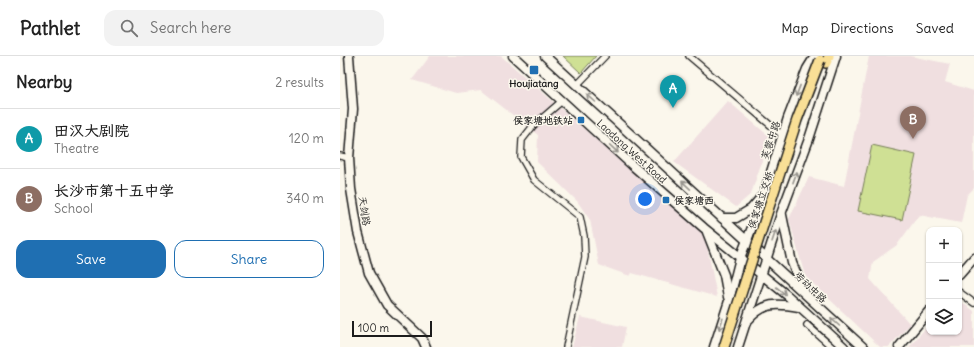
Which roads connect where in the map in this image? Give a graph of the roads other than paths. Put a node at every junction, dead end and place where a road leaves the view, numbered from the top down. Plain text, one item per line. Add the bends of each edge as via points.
1 (349, 56) edge
2 (513, 56) edge
3 (545, 56) edge
4 (605, 56) edge
5 (689, 56) edge
6 (810, 56) edge
7 (836, 56) edge
8 (823, 58) edge
9 (807, 69) junction
10 (577, 85) junction
11 (563, 100) junction
12 (782, 135) junction
13 (340, 156) edge
14 (349, 158) junction
15 (763, 194) junction
16 (782, 214) junction
17 (722, 218) junction
18 (706, 230) junction
19 (746, 240) junction
20 (740, 258) junction
21 (766, 258) junction
22 (974, 258) edge
23 (962, 272) edge
24 (761, 274) junction
25 (962, 294) edge
26 (806, 297) junction
27 (729, 300) junction
28 (974, 303) edge
29 (800, 308) junction
30 (926, 315) edge
31 (746, 322) junction
32 (807, 325) dead end
33 (426, 347) edge
34 (566, 347) edge
35 (714, 347) edge
36 (724, 347) edge
37 (730, 347) edge
38 (738, 347) edge
39 (832, 347) edge
40 (844, 347) edge
41 (862, 347) edge
42 (899, 347) edge

1 - 14 main road, 天剑路 via 353,109
2 - 11 main road, Laodong West Road
3 - 10 main road, Laodong West Road
4 - 10 street
5 - 12 street
6 - 9 main road
16 -> 7 main road
8 - 9 main road, 芙蓉中路
8 - 36 main road, 侯家塘立交桥, bridge via 797,120
8 - 37 main road, 侯家塘立交桥
9 -> 12 main road, 芙蓉中路
17 -> 10 main road, Laodong West Road
11 -> 18 main road, Laodong West Road
11 - 34 street via 533,126 522,140 521,157 534,180 580,217 585,257
12 - 15 main road, 芙蓉中路
13 - 14 street
14 - 33 main road, 天剑路 via 358,232 368,273 387,305 422,338
15 - 17 main road via 751,208 736,218
15 - 19 main road, 芙蓉中路
21 -> 16 main road
16 - 26 main road via 792,263
17 - 19 main road, Laodong West Road
18 - 20 main road, Laodong West Road
18 - 27 main road via 724,275
19 - 20 main road, 芙蓉中路
19 - 21 main road, 劳动中路
20 - 24 main road
20 - 27 main road, 芙蓉中路
21 - 24 main road
21 - 26 main road, 劳动中路
22 - 23 main road
24 -> 29 main road
24 - 31 main road
25 - 28 street
41 -> 26 main road, 劳动中路
27 -> 35 main road, 芙蓉中路
29 - 31 main road via 772,304 760,308
29 - 40 main road
30 - 42 main road
31 - 38 main road
32 - 39 street

